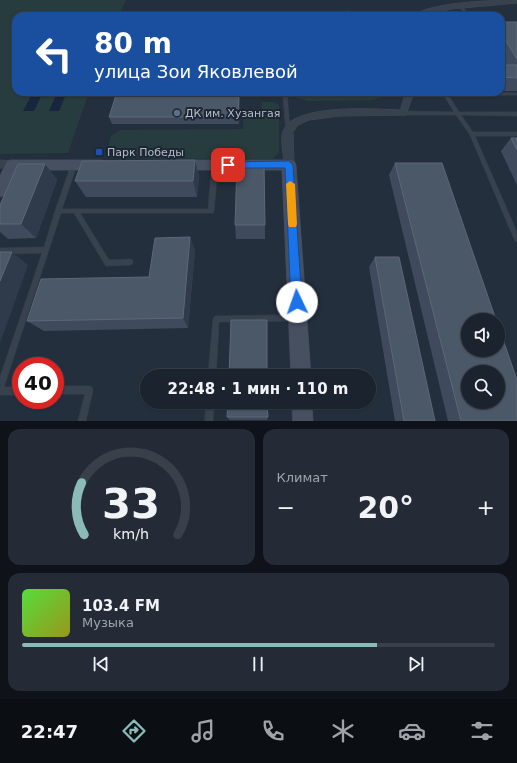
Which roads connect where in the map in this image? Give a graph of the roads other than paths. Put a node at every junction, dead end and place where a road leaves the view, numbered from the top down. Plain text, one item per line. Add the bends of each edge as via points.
1 (517, 1) edge
2 (461, 6) junction
3 (442, 9) junction
4 (423, 12) edge
5 (440, 12) edge
6 (465, 12) edge
7 (505, 94) edge
8 (517, 94) edge
9 (285, 96) edge
10 (409, 96) edge
11 (448, 96) edge
12 (403, 113) junction
13 (457, 113) junction
14 (517, 114) edge
15 (288, 131) junction
16 (472, 134) junction
17 (517, 134) edge
18 (6, 165) edge
19 (74, 165) junction
20 (111, 165) edge
21 (167, 165) edge
22 (215, 165) junction
23 (289, 165) junction
24 (0, 191) edge
25 (58, 211) junction
26 (76, 211) junction
27 (517, 239) edge
28 (46, 250) junction
29 (0, 251) edge
30 (130, 262) dead end
31 (298, 318) junction
32 (212, 369) edge
33 (300, 369) edge
34 (0, 389) edge
35 (12, 390) edge
36 (64, 390) edge
37 (210, 409) edge
38 (302, 409) edge
39 (82, 421) edge
40 (209, 421) edge
41 (303, 421) edge

1 - 2 street
2 - 3 street
2 - 6 lane
3 - 4 street
3 - 5 lane
7 - 8 lane
9 - 15 lane
10 - 12 street
11 - 13 lane
12 - 13 lane
12 - 15 street via 315,114 300,119
13 - 14 lane
13 - 16 lane
15 - 23 street
16 - 17 lane
16 - 27 lane
18 - 19 street
18 - 24 street
19 - 20 street
19 - 25 lane
21 - 22 street
22 - 23 street
22 - 26 lane via 211,211
23 - 31 street
25 - 26 lane
25 - 28 lane
26 - 30 lane via 108,263
28 - 29 lane
28 - 34 lane
31 - 32 lane via 216,319
31 - 33 street
34 - 35 lane
36 - 39 lane via 89,390
37 - 40 lane
38 - 41 street

